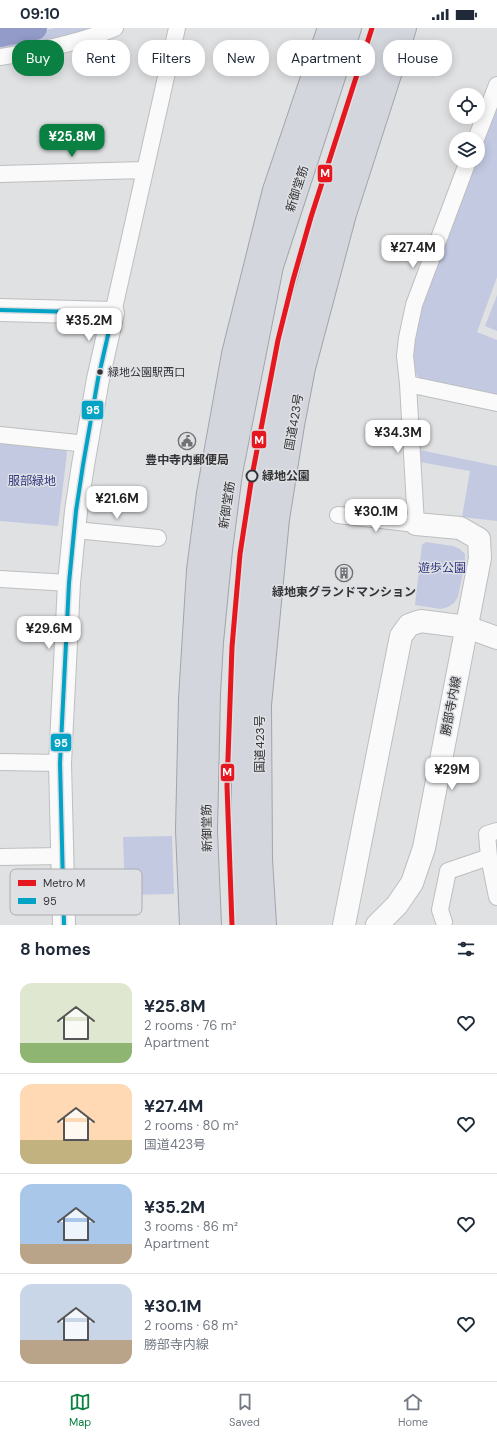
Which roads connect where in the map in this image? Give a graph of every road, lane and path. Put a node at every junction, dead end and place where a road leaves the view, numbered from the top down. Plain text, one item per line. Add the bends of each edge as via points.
1 (115, 28) edge
2 (177, 28) edge
3 (329, 28) edge
4 (350, 28) edge
5 (385, 28) edge
6 (405, 28) edge
7 (0, 57) edge
8 (497, 86) edge
9 (479, 132) edge
10 (465, 168) edge
11 (144, 170) junction
12 (0, 174) edge
13 (272, 266) junction
14 (311, 273) junction
15 (0, 310) edge
16 (113, 313) junction
17 (233, 354) junction
18 (304, 368) junction
19 (408, 384) junction
20 (497, 403) edge
21 (0, 435) edge
22 (87, 444) junction
23 (338, 515) dead end
24 (416, 524) junction
25 (74, 530) junction
26 (158, 538) dead end
27 (0, 579) edge
28 (69, 583) junction
29 (467, 627) junction
30 (497, 638) edge
31 (190, 699) junction
32 (260, 705) junction
33 (0, 762) edge
34 (60, 762) junction
35 (206, 831) junction
36 (243, 831) junction
37 (497, 831) edge
38 (61, 856) junction
39 (0, 857) edge
40 (490, 857) junction
41 (62, 869) edge
42 (497, 897) edge
43 (64, 915) edge
44 (444, 922) dead end
45 (64, 925) edge
46 (191, 925) edge
47 (210, 925) edge
48 (245, 925) edge
49 (265, 925) edge
50 (344, 925) edge
51 (377, 925) edge

1 - 7 street via 34,52
2 - 11 street
3 - 17 highway via 274,190
4 - 13 highway, 新御堂筋
5 - 14 highway via 326,214
6 - 18 highway, 国道423号 via 345,214
8 - 9 street
10 - 19 street via 414,305 406,338
11 - 12 street
11 - 16 street
13 - 17 highway
13 - 35 highway, 新御堂筋 via 231,472 221,550 209,694
14 - 18 highway
14 - 36 highway via 291,341 265,479 254,555 243,685
15 - 16 street
16 - 22 street
17 - 31 highway via 208,493 198,570
18 - 32 highway, 国道423号 via 278,519
19 - 20 street
19 - 24 street
21 - 22 street
22 - 25 street
23 - 24 street
24 - 29 street, 勝部寺内線 via 460,528 479,539 480,558
25 - 26 street
25 - 28 street
27 - 28 street
28 - 34 street
29 - 30 street
29 - 50 street via 421,622 409,625 402,636
29 - 51 street, 勝部寺内線 via 424,848 412,883 397,905
31 - 35 highway
31 - 46 highway via 187,830
32 - 36 highway
32 - 49 highway, 国道423号 via 261,859
33 - 34 street
34 - 38 street
35 - 47 highway, 新御堂筋
36 - 48 highway
37 - 40 street via 488,834
38 - 39 street
38 - 41 street
40 - 42 street
40 - 44 street via 448,871 440,910
43 - 45 street

